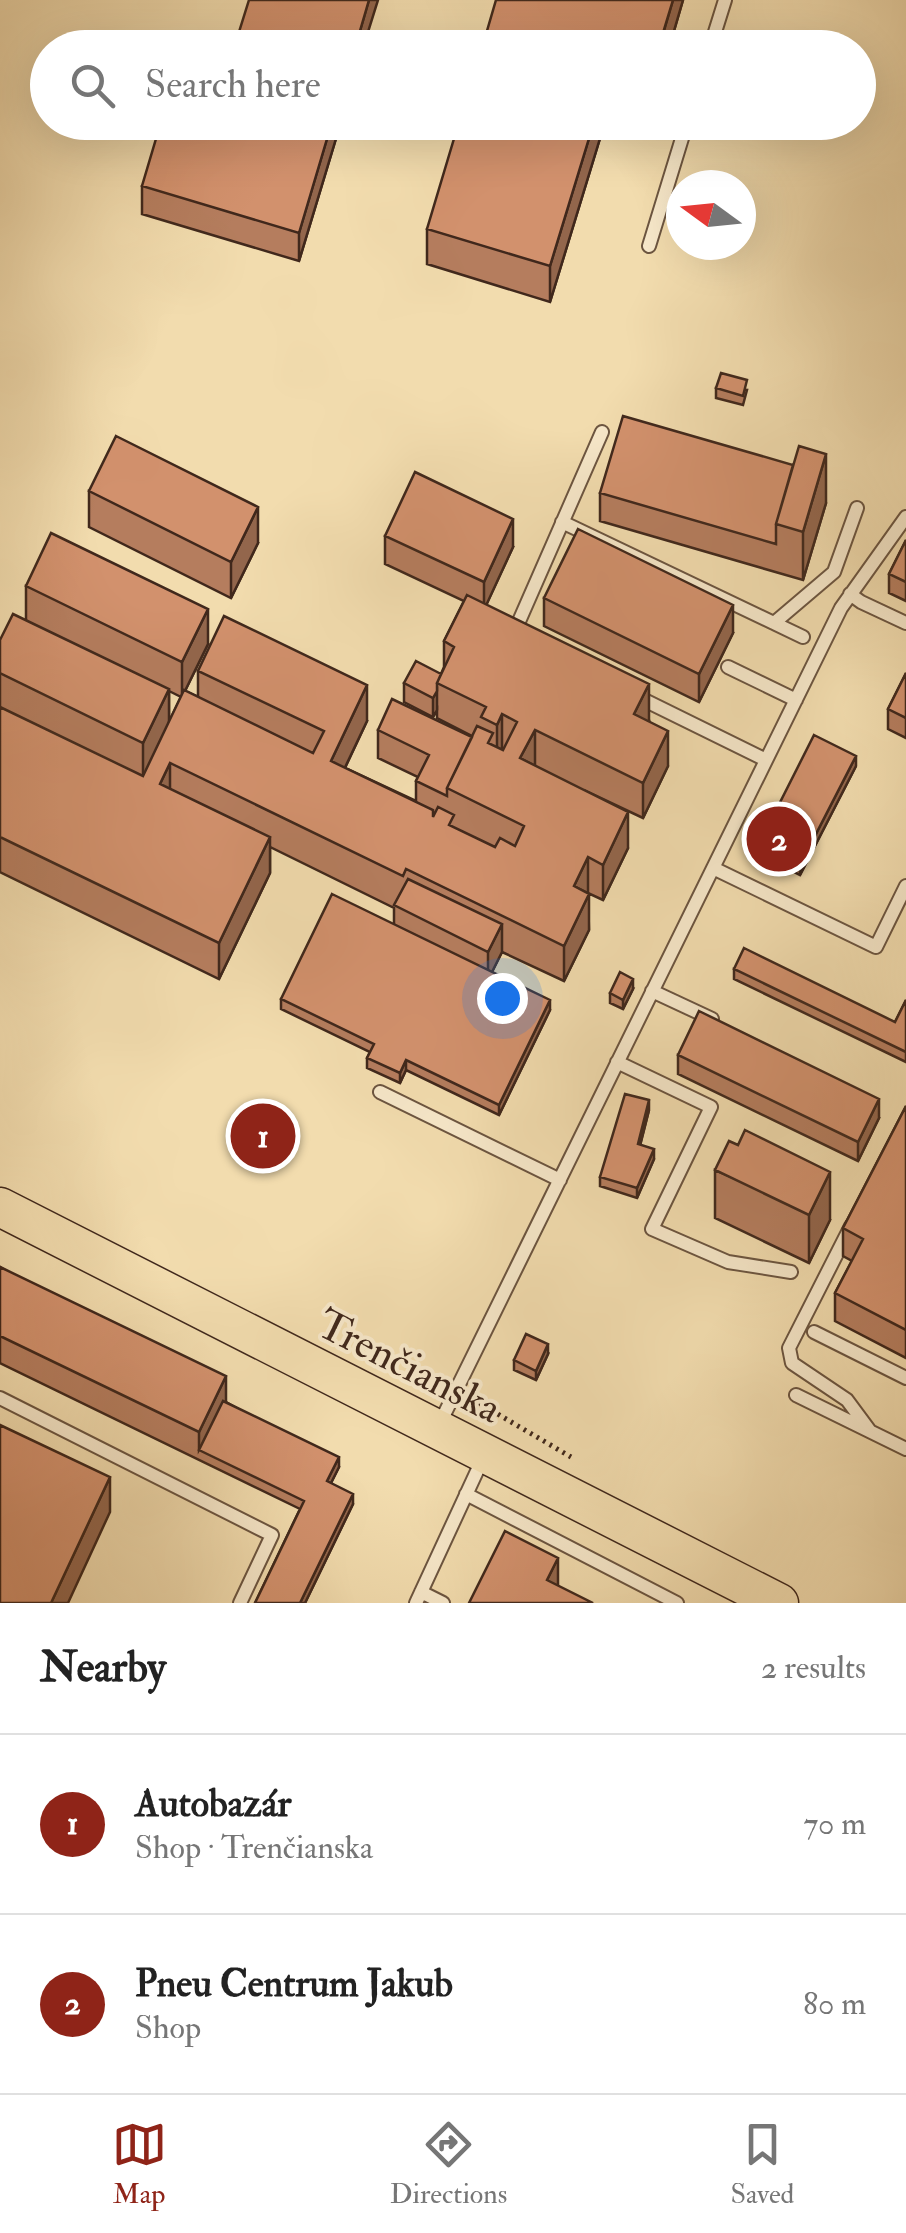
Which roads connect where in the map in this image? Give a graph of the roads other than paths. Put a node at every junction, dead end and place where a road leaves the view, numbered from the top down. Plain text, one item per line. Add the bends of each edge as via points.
1 (725, 0) edge
2 (716, 30) edge
3 (681, 140) edge
4 (649, 246) dead end
5 (602, 432) dead end
6 (858, 508) dead end
7 (906, 517) edge
8 (562, 522) junction
9 (850, 594) junction
10 (774, 623) junction
11 (906, 623) edge
12 (804, 637) dead end
13 (529, 643) edge
14 (728, 667) dead end
15 (614, 685) edge
16 (796, 700) junction
17 (766, 760) junction
18 (713, 868) junction
19 (906, 886) edge
20 (652, 991) junction
21 (734, 1030) edge
22 (618, 1062) junction
23 (380, 1092) dead end
24 (560, 1180) junction
25 (861, 1206) edge
26 (0, 1207) edge
27 (791, 1272) dead end
28 (814, 1332) dead end
29 (906, 1378) edge
30 (796, 1394) dead end
31 (0, 1398) edge
32 (437, 1429) junction
33 (870, 1431) junction
34 (906, 1449) edge
35 (485, 1454) junction
36 (466, 1494) junction
37 (418, 1597) edge
38 (240, 1603) edge
39 (443, 1603) edge
40 (677, 1603) edge
41 (779, 1603) edge

1 - 2 lane
3 - 4 lane
5 - 8 lane
6 - 10 lane via 834,572
7 - 9 lane
8 - 10 lane
8 - 13 lane via 512,635
9 - 11 lane
9 - 16 lane
10 - 12 lane
14 - 16 lane
15 - 17 lane
16 - 17 lane
17 - 18 lane
18 - 19 lane via 876,947
18 - 20 lane
20 - 21 lane
20 - 22 lane
22 - 24 lane
22 - 27 lane via 711,1107 652,1229 728,1262
23 - 24 lane
24 - 32 lane
25 - 33 lane via 789,1348 792,1363 847,1400
26 - 32 main road, Trenčianska
28 - 29 lane
30 - 33 lane
31 - 38 lane via 272,1535
32 - 35 main road, Trenčianska
33 - 34 lane
35 - 36 lane
35 - 41 main road, Trenčianska
36 - 37 lane
36 - 40 lane
37 - 39 lane

